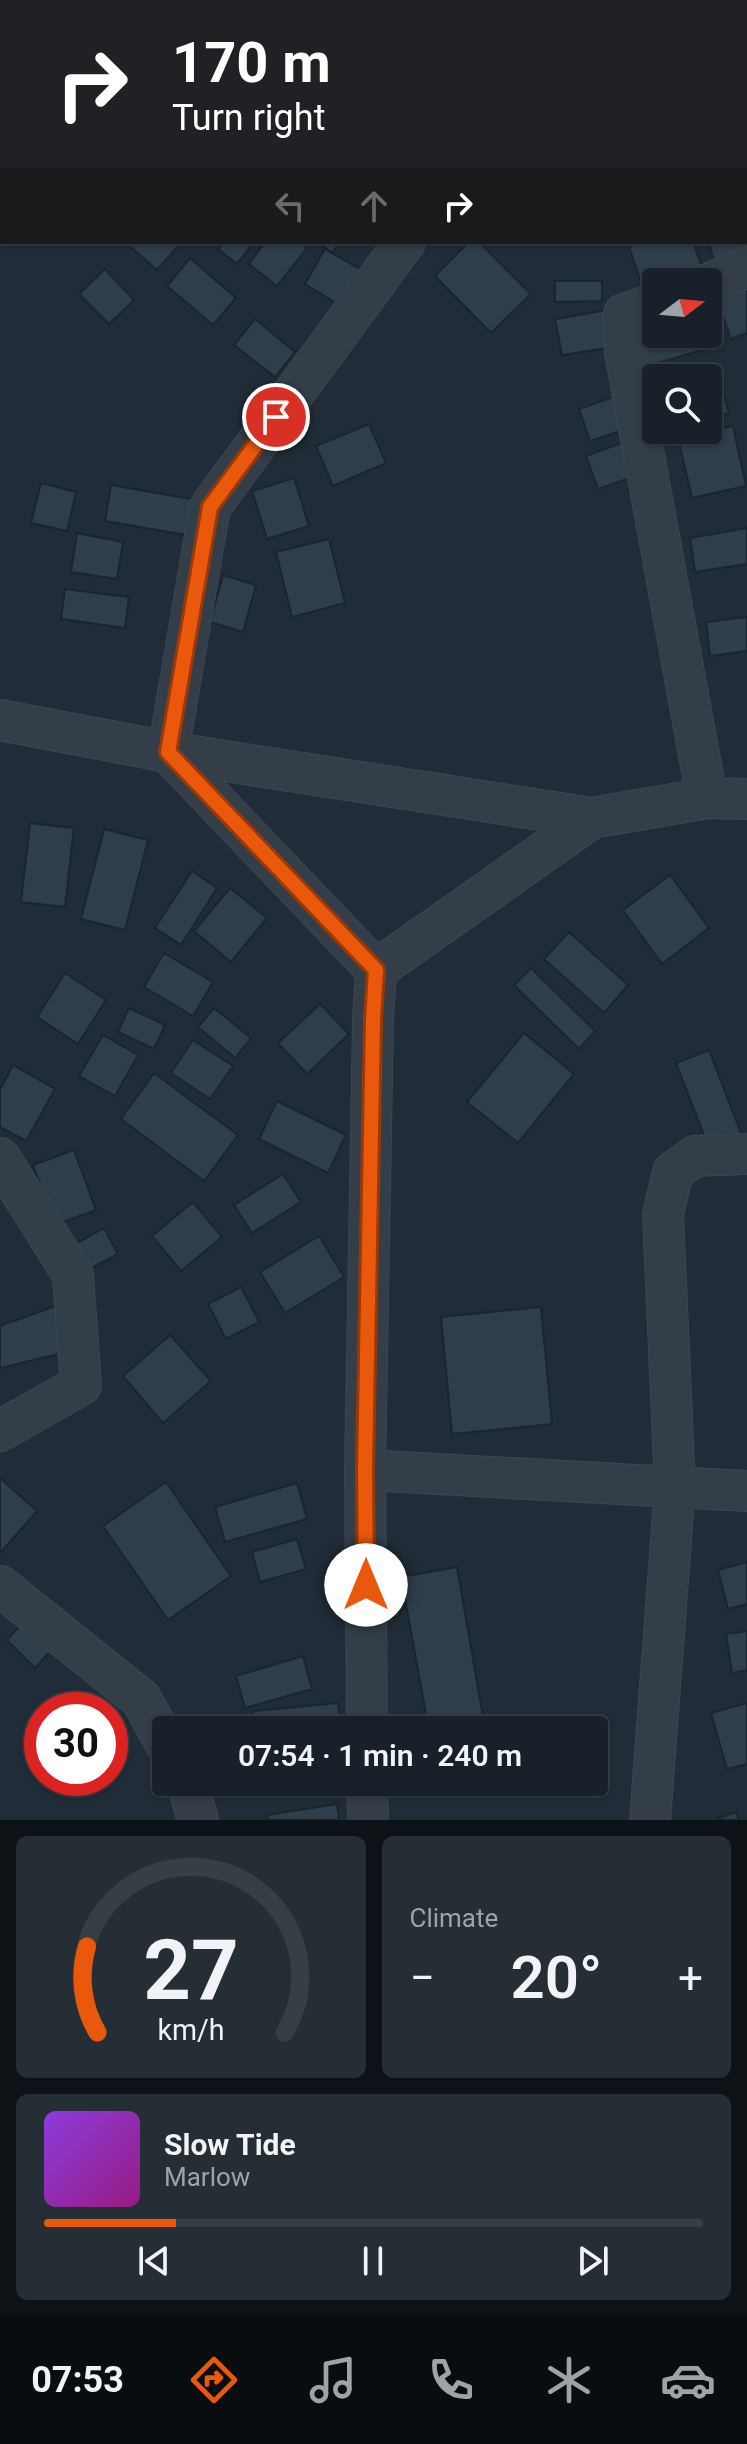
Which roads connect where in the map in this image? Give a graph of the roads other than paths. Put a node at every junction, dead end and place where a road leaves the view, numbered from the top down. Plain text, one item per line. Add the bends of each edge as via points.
1 (404, 244) edge
2 (747, 267) edge
3 (722, 278) edge
4 (642, 308) edge
5 (0, 720) edge
6 (168, 752) junction
7 (707, 798) junction
8 (747, 799) edge
9 (592, 818) junction
10 (376, 970) junction
11 (747, 1154) edge
12 (0, 1158) edge
13 (0, 1431) edge
14 (365, 1470) junction
15 (675, 1487) junction
16 (747, 1491) edge
17 (0, 1586) edge
18 (367, 1716) edge
19 (152, 1719) edge
20 (191, 1796) edge
21 (367, 1796) edge
22 (198, 1820) edge
23 (368, 1820) edge
24 (650, 1820) edge

1 - 6 street via 210,507
2 - 3 street
4 - 7 street via 624,314 625,352
5 - 6 street
6 - 9 street
6 - 10 street
7 - 8 street
7 - 9 street
9 - 10 street
10 - 14 street
11 - 15 street via 695,1156 673,1172 663,1214
12 - 13 street via 73,1275 81,1385
14 - 15 street
14 - 18 street
15 - 16 street
15 - 24 street
17 - 19 street via 141,1699
20 - 22 street
21 - 23 street

